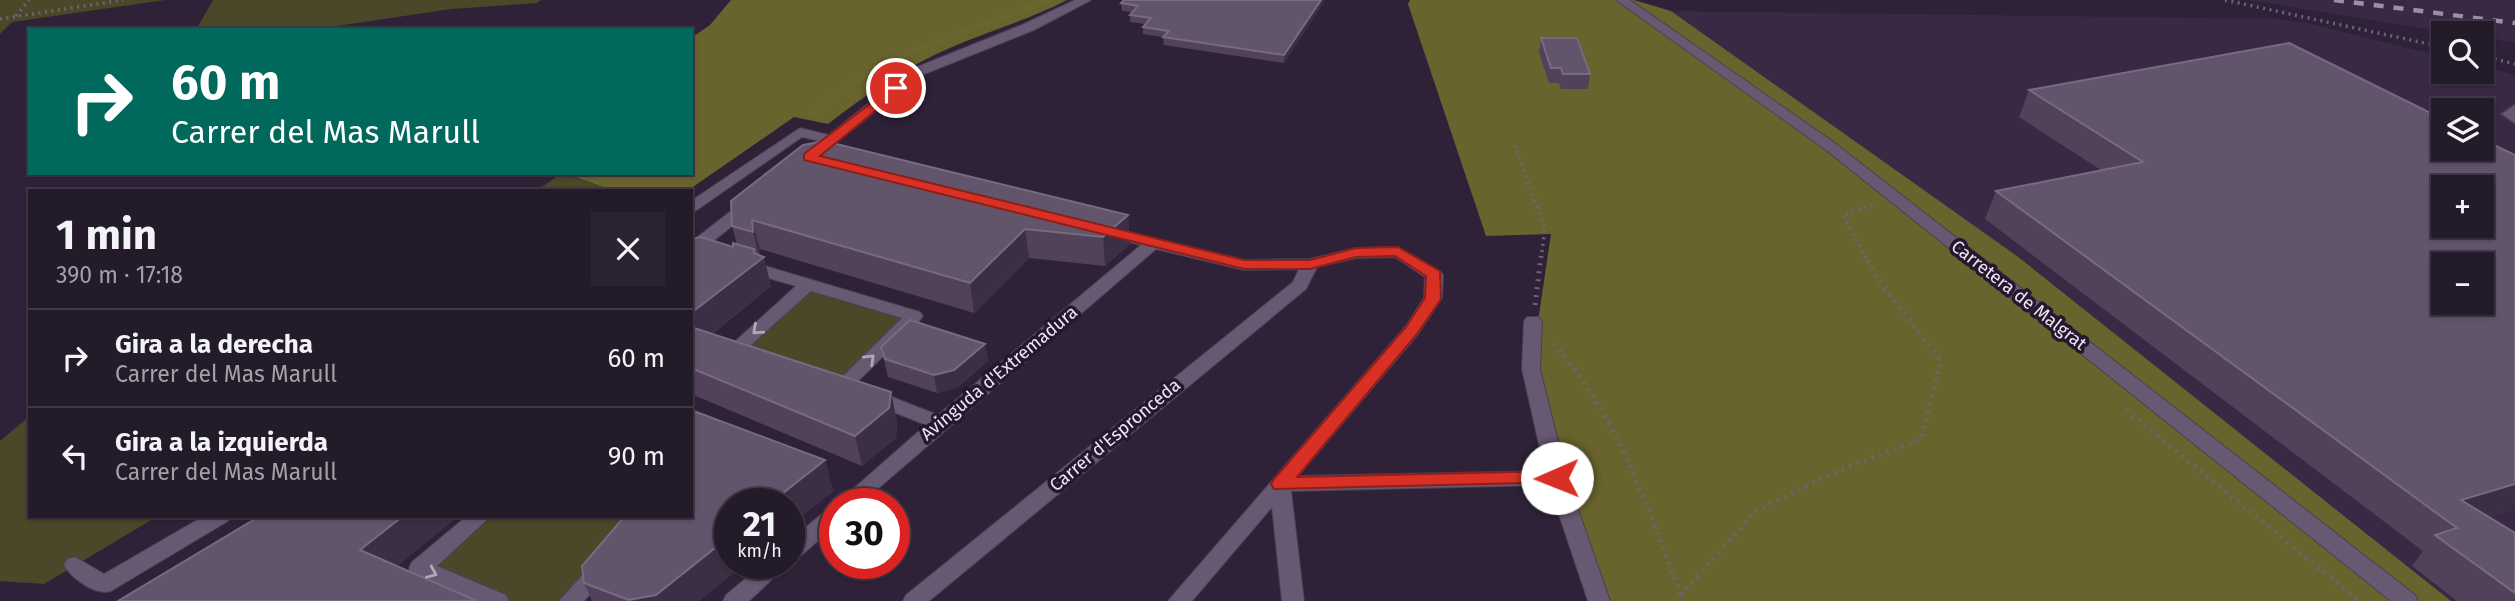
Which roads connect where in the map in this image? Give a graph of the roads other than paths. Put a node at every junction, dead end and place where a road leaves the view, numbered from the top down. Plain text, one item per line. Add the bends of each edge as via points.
1 (1085, 0) edge
2 (1622, 0) edge
3 (2515, 108) edge
4 (2515, 120) edge
5 (832, 140) junction
6 (810, 161) edge
7 (762, 194) edge
8 (693, 208) edge
9 (1087, 226) edge
10 (1153, 243) junction
11 (693, 249) edge
12 (693, 250) edge
13 (1310, 264) junction
14 (808, 285) junction
15 (1532, 321) road end
16 (778, 361) edge
17 (940, 423) junction
18 (1557, 478) junction
19 (1280, 484) junction
20 (865, 488) edge
21 (218, 518) edge
22 (479, 518) edge
23 (819, 528) edge
24 (805, 539) edge
25 (616, 554) edge
26 (75, 565) dead end
27 (760, 579) edge
28 (498, 601) edge
29 (570, 601) edge
30 (734, 601) edge
31 (914, 601) edge
32 (1179, 601) edge
33 (1293, 601) edge
34 (1599, 601) edge
35 (2407, 601) edge

1 - 5 street via 917,72
2 - 35 street, Carretera de Malgrat via 1832,147
3 - 4 lane via 2508,114
5 - 6 street
5 - 8 street via 800,132
7 - 11 street
9 - 10 street
10 - 13 street via 1244,265
10 - 17 street, Avinguda d'Extremadura
12 - 14 street
13 - 19 street via 1356,253 1398,252 1434,275 1433,299 1412,330
13 - 31 street, Carrer d'Espronceda via 1300,285
14 -> 16 street via 738,347
17 -> 14 street via 837,383 914,316
15 - 18 street via 1531,369
17 - 20 street, Avinguda d'Extremadura
18 - 19 street
18 - 34 street
19 - 32 street
19 - 33 street
21 - 26 street via 103,585
22 -> 28 street via 420,568
23 - 24 street
25 - 29 street
27 - 30 street

